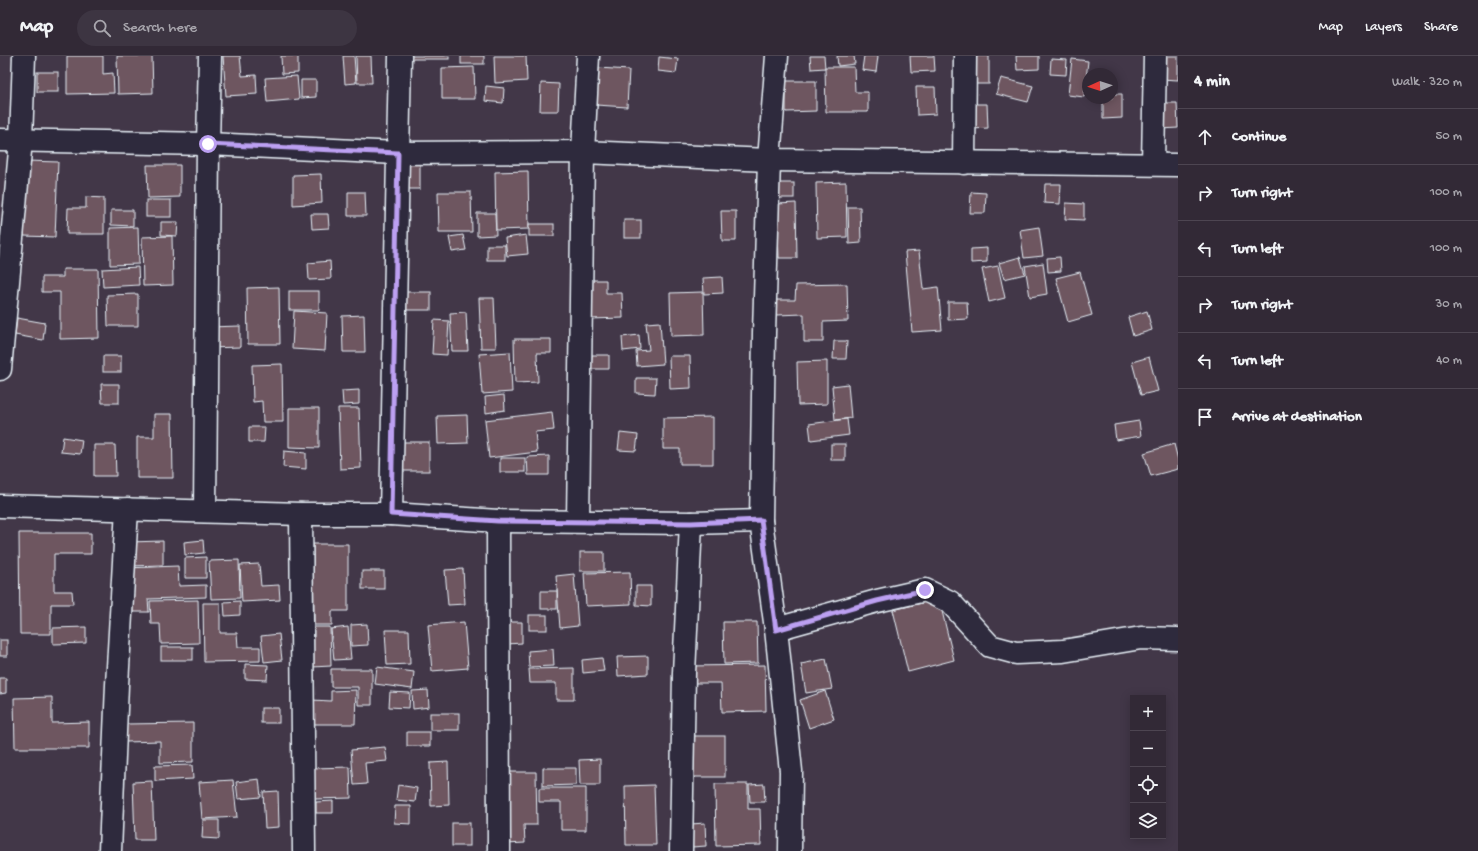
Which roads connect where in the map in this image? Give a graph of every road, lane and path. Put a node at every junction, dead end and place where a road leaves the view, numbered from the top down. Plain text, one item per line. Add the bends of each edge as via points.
1 (24, 56) edge
2 (210, 56) edge
3 (400, 56) edge
4 (588, 56) edge
5 (777, 56) edge
6 (965, 56) edge
7 (1155, 56) edge
8 (10, 140) edge
9 (208, 144) junction
10 (583, 152) junction
11 (398, 153) junction
12 (770, 160) junction
13 (964, 163) junction
14 (1152, 164) junction
15 (1178, 165) edge
16 (0, 369) edge
17 (0, 506) edge
18 (127, 509) junction
19 (205, 511) junction
20 (301, 514) junction
21 (391, 514) junction
22 (761, 520) junction
23 (498, 521) junction
24 (578, 521) junction
25 (691, 523) junction
26 (776, 630) junction
27 (1178, 639) edge
28 (110, 851) edge
29 (304, 851) edge
30 (499, 851) edge
31 (681, 851) edge
32 (790, 851) edge

1 - 8 street
2 - 9 street
3 - 11 street
4 - 10 street
5 - 12 street
6 - 13 street
7 - 14 street
8 - 9 street
8 - 16 street
9 - 11 street
9 - 19 street
10 - 11 street
10 - 12 street
10 - 24 street
11 - 21 street
12 - 13 street
12 - 22 street
13 - 14 street
14 - 15 street
17 - 18 street
18 - 19 street
18 - 28 street
19 - 20 street
20 - 21 street
20 - 29 street
21 - 23 street
22 - 25 street
22 - 26 street
23 - 24 street
23 - 30 street
24 - 25 street
25 - 31 street via 684,673
26 - 27 street via 925,590 950,602 990,646 1016,653 1063,651 1141,638
26 - 32 street via 791,771

